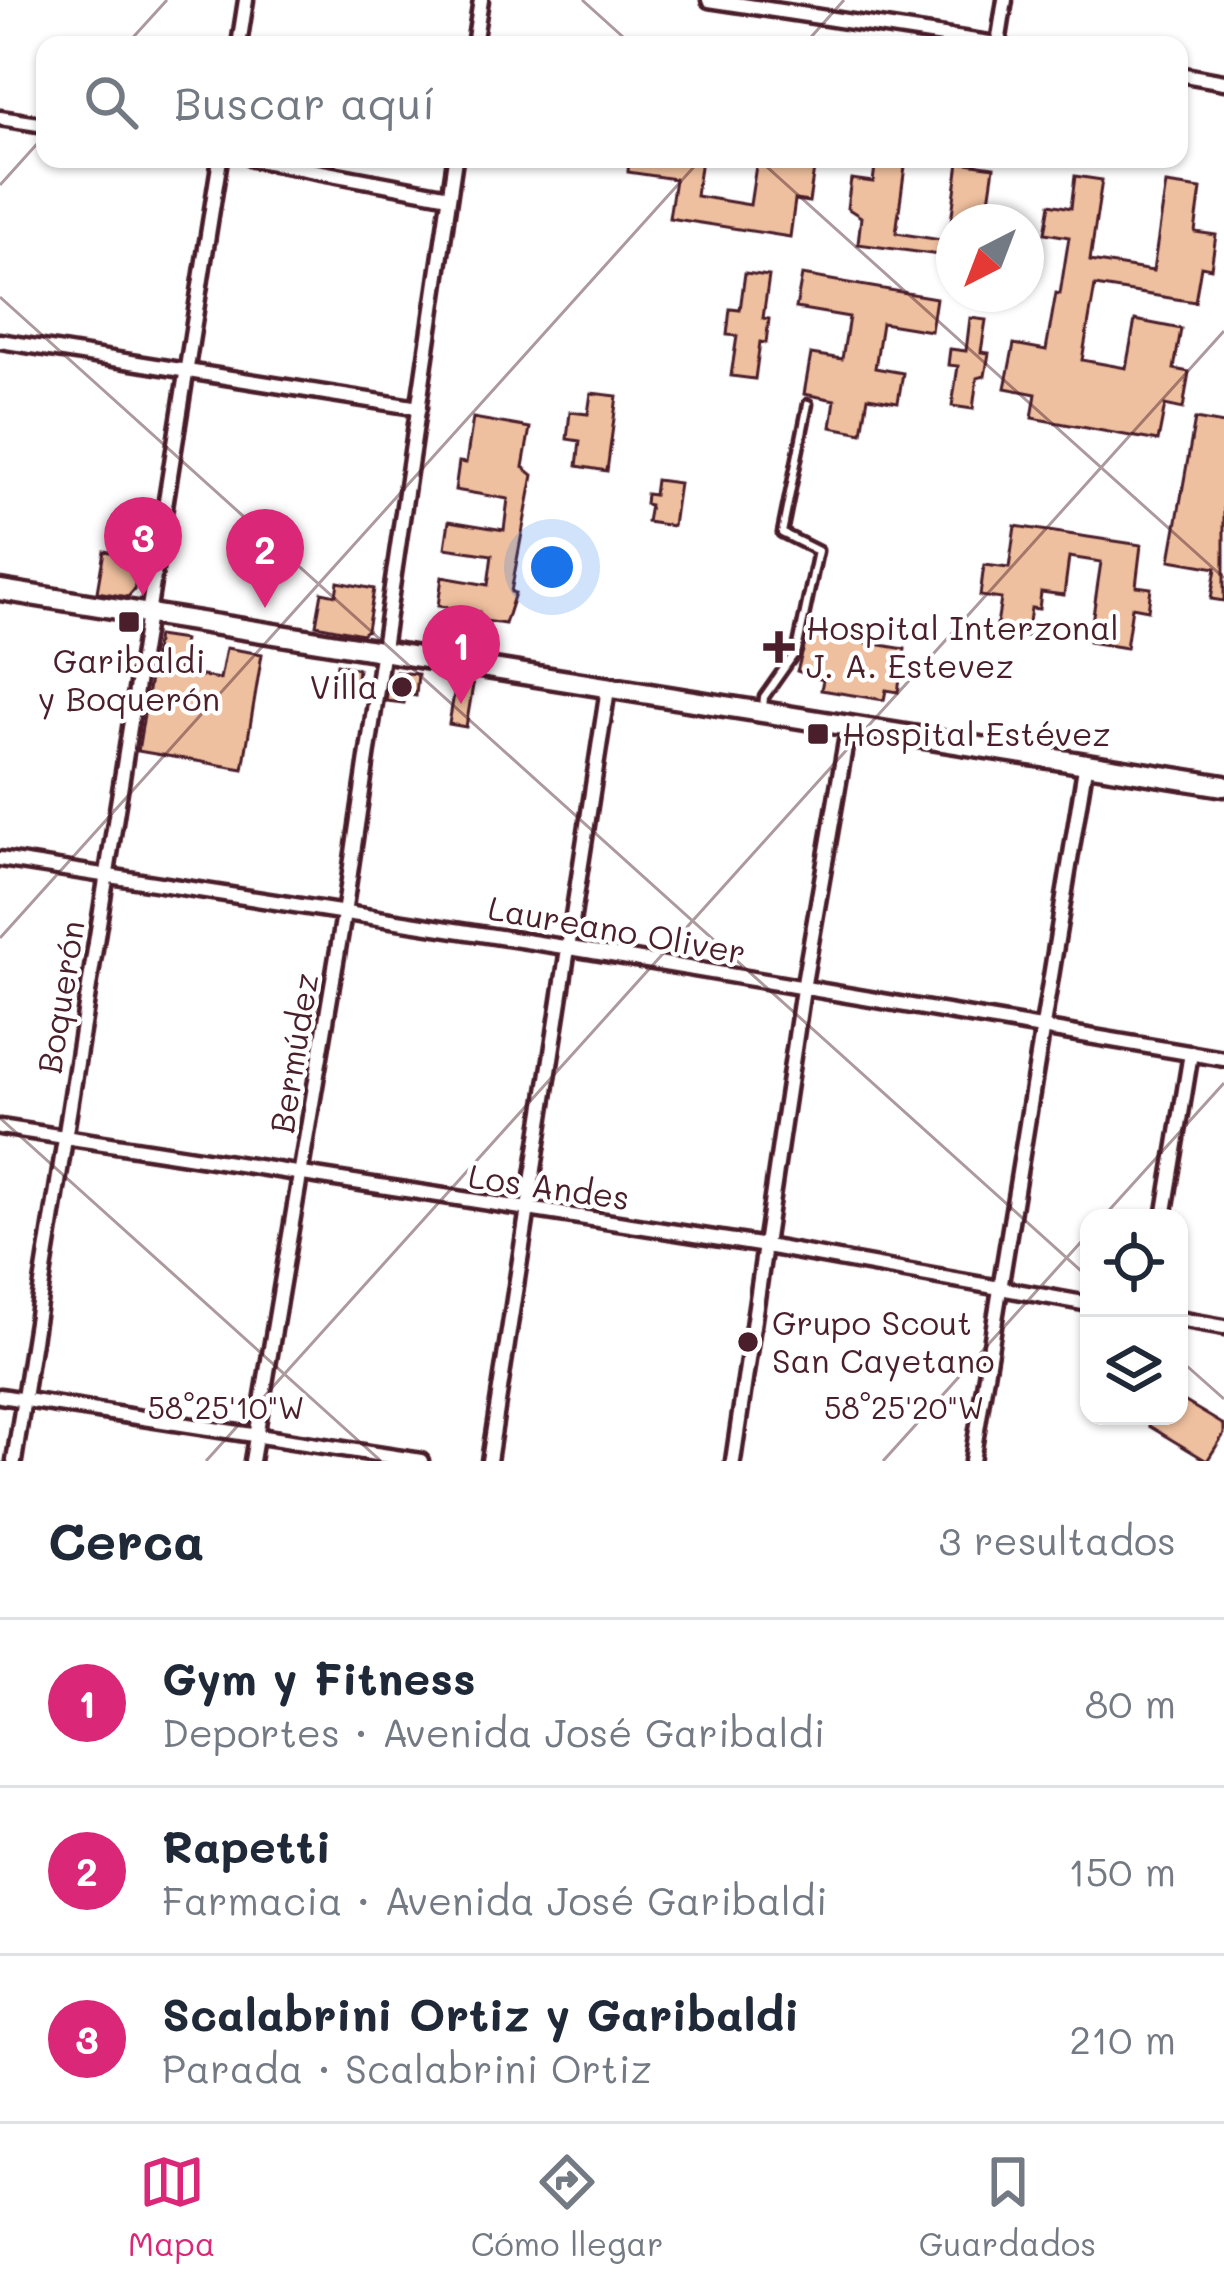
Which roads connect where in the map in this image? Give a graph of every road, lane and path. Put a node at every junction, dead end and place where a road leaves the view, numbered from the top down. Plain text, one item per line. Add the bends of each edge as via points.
1 (246, 0) edge
2 (481, 0) edge
3 (709, 0) edge
4 (1005, 0) edge
5 (746, 3) edge
6 (240, 36) edge
7 (475, 36) edge
8 (946, 36) edge
9 (1001, 36) edge
10 (1188, 76) edge
11 (1224, 82) edge
12 (0, 118) edge
13 (36, 124) edge
14 (219, 168) edge
15 (299, 168) edge
16 (454, 168) edge
17 (449, 196) junction
18 (0, 341) edge
19 (185, 373) junction
20 (808, 404) dead end
21 (419, 408) junction
22 (0, 590) edge
23 (148, 613) junction
24 (383, 652) junction
25 (608, 689) junction
26 (763, 711) junction
27 (850, 724) junction
28 (1086, 763) junction
29 (1224, 786) edge
30 (0, 860) edge
31 (107, 876) junction
32 (344, 914) junction
33 (570, 949) junction
34 (803, 989) junction
35 (1042, 1030) junction
36 (1191, 1053) junction
37 (1224, 1058) edge
38 (0, 1127) edge
39 (66, 1138) junction
40 (302, 1177) junction
41 (1165, 1209) edge
42 (528, 1210) junction
43 (766, 1246) junction
44 (1000, 1290) junction
45 (1080, 1303) edge
46 (1188, 1321) edge
47 (1224, 1327) edge
48 (0, 1396) edge
49 (25, 1400) junction
50 (256, 1436) junction
51 (14, 1461) edge
52 (252, 1461) edge
53 (421, 1461) edge
54 (489, 1461) edge
55 (733, 1461) edge
56 (972, 1461) edge

1 - 6 street
2 - 7 street
3 - 5 street
4 - 9 street
5 - 8 street
10 - 11 street
12 - 13 street
14 - 19 street, Boquerón
15 - 17 street
16 - 17 street, Bermúdez
17 - 21 street, Bermúdez
18 - 19 street
19 - 21 street
19 - 23 street, Boquerón
20 - 26 lane via 782,532 818,551 796,650
21 - 24 street, Bermúdez
22 - 23 main road
23 - 24 main road
23 - 31 street, Boquerón
24 - 25 main road
24 - 32 street, Bermúdez
25 - 26 main road
25 - 33 street
26 - 27 main road
27 - 28 main road
27 - 34 street
28 - 29 main road
28 - 35 street
30 - 31 street, Laureano Oliver
31 - 32 street, Laureano Oliver
31 - 39 street, Boquerón
32 - 33 street, Laureano Oliver
32 - 40 street, Bermúdez
33 - 34 street, Laureano Oliver
33 - 42 street
34 - 35 street, Laureano Oliver
34 - 43 street
35 - 36 street, Laureano Oliver
35 - 44 street
36 - 37 street, Laureano Oliver
36 - 41 street
38 - 39 street, Los Andes
39 - 40 street, Los Andes
39 - 49 street, Boquerón
40 - 42 street, Los Andes
40 - 50 street, Bermúdez
42 - 43 street, Los Andes
42 - 54 street
43 - 44 street, Los Andes
43 - 55 street
44 - 45 street, Los Andes
44 - 56 street
46 - 47 street
48 - 49 street
49 - 50 street
49 - 51 street, Boquerón
50 - 52 street, Bermúdez
50 - 53 street

